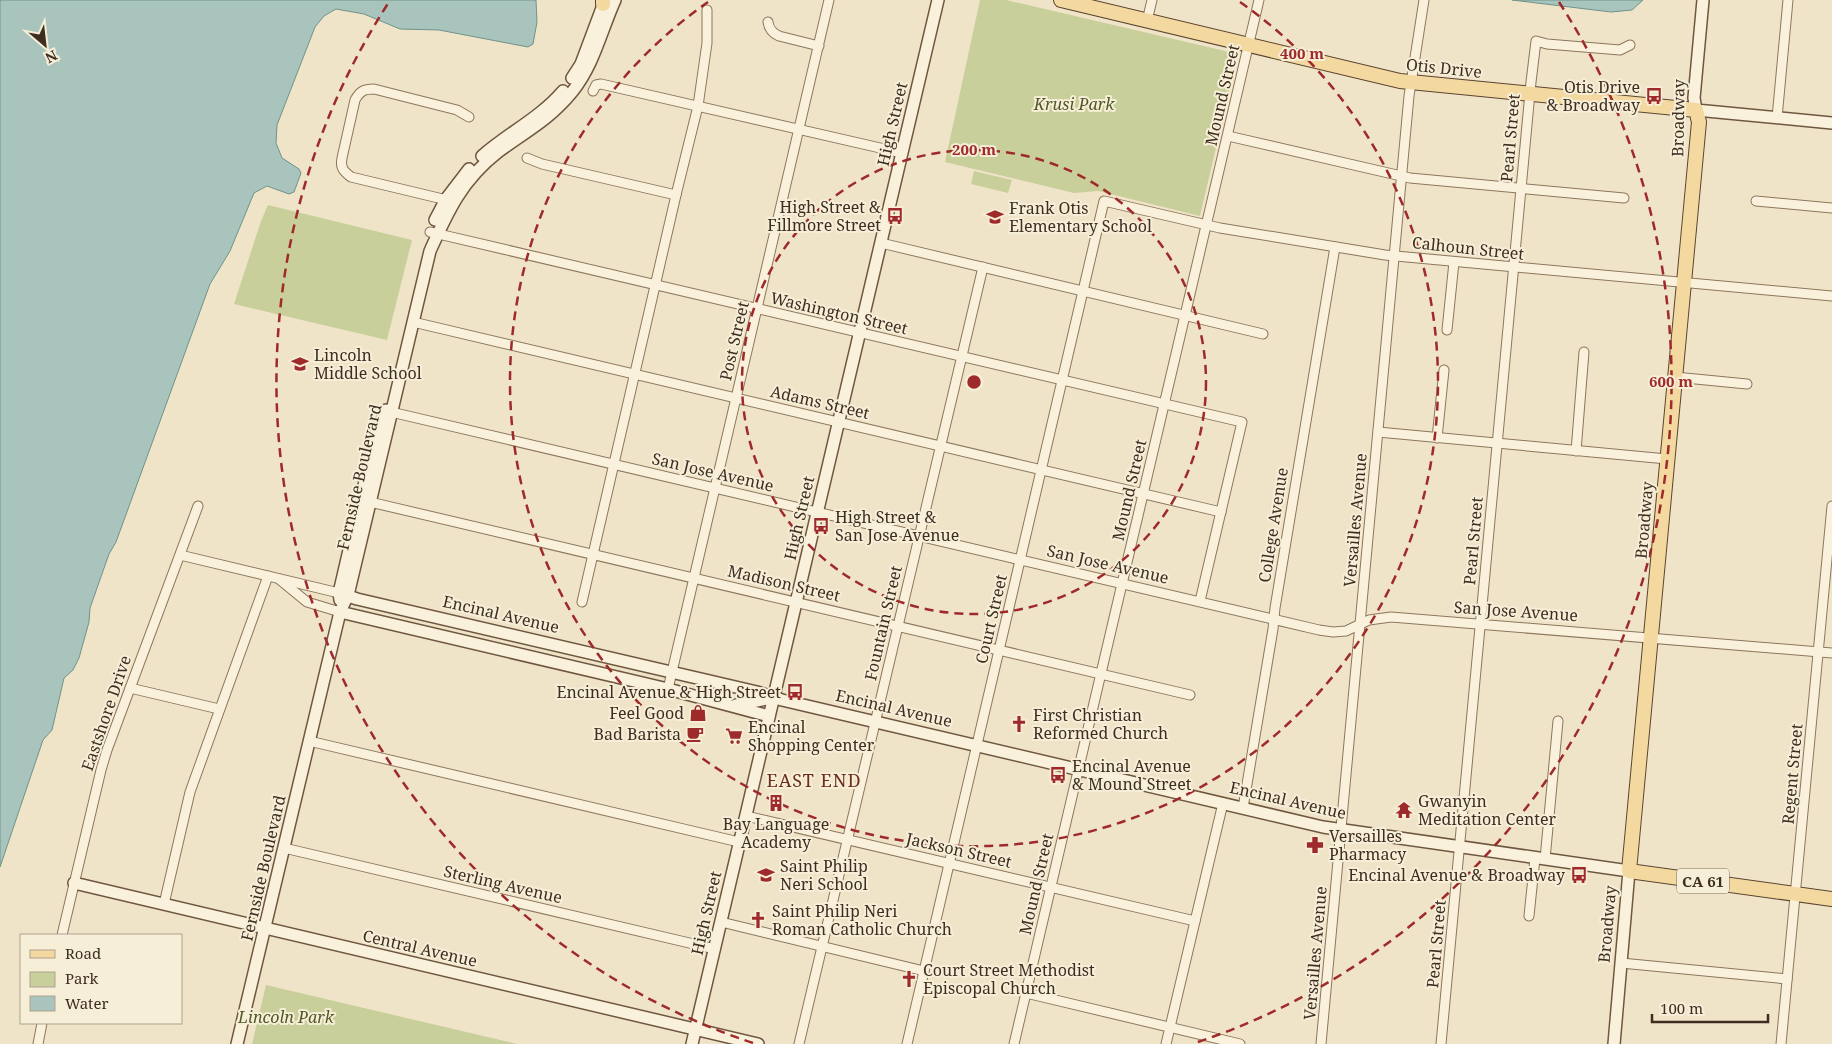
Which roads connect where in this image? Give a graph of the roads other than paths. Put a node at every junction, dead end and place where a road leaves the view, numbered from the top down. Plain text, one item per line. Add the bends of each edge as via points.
1 (829, 0) edge
2 (938, 0) edge
3 (1061, 0) edge
4 (1152, 0) edge
5 (1259, 0) edge
6 (1424, 0) edge
7 (1703, 0) edge
8 (1788, 0) edge
9 (607, 1) edge
10 (706, 10) dead end
11 (1147, 21) junction
12 (768, 22) dead end
13 (1630, 45) dead end
14 (819, 46) junction
15 (1249, 46) junction
16 (1411, 83) junction
17 (593, 91) dead end
18 (1530, 95) junction
19 (698, 106) junction
20 (1696, 110) junction
21 (469, 117) dead end
22 (1777, 118) junction
23 (1832, 122) edge
24 (800, 130) junction
25 (1228, 136) junction
26 (902, 153) junction
27 (527, 158) dead end
28 (1402, 176) junction
29 (1521, 188) junction
30 (676, 195) junction
31 (1624, 198) dead end
32 (450, 200) junction
33 (1104, 201) joint
34 (1756, 201) dead end
35 (1832, 208) edge
36 (1207, 225) junction
37 (434, 233) junction
38 (881, 243) junction
39 (1335, 247) junction
40 (1394, 256) junction
41 (1454, 262) junction
42 (982, 267) junction
43 (1514, 267) junction
44 (1684, 283) junction
45 (656, 285) junction
46 (1083, 291) junction
47 (1832, 296) edge
48 (757, 309) junction
49 (1186, 314) junction
50 (413, 322) junction
51 (1447, 330) dead end
52 (860, 332) junction
53 (1262, 334) dead end
54 (1584, 352) dead end
55 (962, 356) junction
56 (1444, 370) dead end
57 (634, 374) junction
58 (1675, 377) junction
59 (1062, 380) junction
60 (1747, 384) dead end
61 (736, 398) junction
62 (1165, 404) junction
63 (388, 412) junction
64 (839, 422) junction
65 (1378, 432) junction
66 (1437, 438) junction
67 (1497, 444) junction
68 (940, 446) junction
69 (372, 450) junction
70 (1576, 451) junction
71 (1667, 459) junction
72 (613, 464) junction
73 (1042, 470) junction
74 (374, 487) junction
75 (715, 488) junction
76 (1144, 494) junction
77 (370, 502) junction
78 (198, 506) dead end
79 (1832, 506) edge
80 (817, 512) junction
81 (1221, 512) junction
82 (919, 535) junction
83 (593, 553) junction
84 (180, 555) junction
85 (1020, 559) junction
86 (268, 576) junction
87 (694, 578) junction
88 (279, 579) junction
89 (1123, 583) junction
90 (344, 594) junction
91 (796, 601) junction
92 (1200, 601) junction
93 (582, 602) dead end
94 (340, 612) junction
95 (1274, 618) junction
96 (1481, 624) junction
97 (898, 625) junction
98 (1360, 625) junction
99 (1651, 637) junction
100 (568, 648) junction
101 (1000, 649) junction
102 (1818, 652) junction
103 (1832, 653) edge
104 (564, 665) junction
105 (672, 672) junction
106 (1101, 673) junction
107 (130, 688) junction
108 (668, 689) junction
109 (1190, 695) dead end
110 (774, 697) junction
111 (734, 706) junction
112 (219, 709) junction
113 (769, 716) junction
114 (875, 721) junction
115 (1558, 721) dead end
116 (309, 741) junction
117 (977, 746) junction
118 (1079, 770) junction
119 (1223, 803) junction
120 (1244, 808) junction
121 (746, 816) junction
122 (1342, 830) junction
123 (847, 839) junction
124 (740, 842) junction
125 (1460, 847) junction
126 (284, 848) junction
127 (1540, 859) junction
128 (949, 862) junction
129 (1629, 871) junction
130 (74, 883) junction
131 (1050, 887) junction
132 (1796, 894) junction
133 (1832, 899) edge
134 (164, 904) junction
135 (1530, 916) dead end
136 (1195, 920) junction
137 (721, 922) junction
138 (265, 928) junction
139 (62, 934) edge
140 (822, 946) junction
141 (714, 949) junction
142 (1621, 963) junction
143 (924, 970) junction
144 (1786, 979) junction
145 (1026, 993) junction
146 (42, 1024) edge
147 (1170, 1027) junction
148 (695, 1030) junction
149 (38, 1044) edge
150 (237, 1044) edge
151 (692, 1044) edge
152 (758, 1044) edge
153 (799, 1044) edge
154 (907, 1044) edge
155 (1014, 1044) edge
156 (1166, 1044) edge
157 (1240, 1044) edge
158 (1321, 1044) edge
159 (1442, 1044) edge
160 (1614, 1044) edge
161 (1781, 1044) edge

1 - 14 street, Post Street
2 - 26 main road, High Street
3 - 11 main road, Otis Drive
4 - 11 street
5 - 15 street, Mound Street
6 - 16 street, Versailles Avenue
7 - 20 main road, Broadway via 1694,98
8 - 22 street
9 - 32 main road, Fernside Boulevard via 581,64 566,88 540,113 476,162
10 - 19 street via 707,43
11 - 15 main road, Otis Drive
12 - 14 street via 769,28 779,36
13 - 18 street, Pearl Street via 1620,50 1536,41
14 - 24 street, Post Street
15 - 16 main road, Otis Drive
15 - 25 street, Mound Street
16 - 18 main road, Otis Drive
16 - 28 street, Versailles Avenue
17 - 19 street via 596,85 601,84
18 - 20 main road, Otis Drive
18 - 29 street, Pearl Street
19 - 24 street
19 - 30 street
20 - 22 main road, Otis Drive
20 - 44 main road, Broadway via 1699,122
21 - 32 street via 457,110 374,89 358,93 355,100 342,158 344,172 351,177
22 - 23 main road, Otis Drive
24 - 26 street
24 - 48 street, Post Street
25 - 28 street
25 - 36 street, Mound Street
26 - 38 main road, High Street
27 - 30 street
28 - 29 street
28 - 40 street, Versailles Avenue
29 - 31 street
29 - 43 street, Pearl Street
30 - 45 street
32 - 37 main road, Fernside Boulevard
33 - 36 street, Calhoun Street
33 - 46 street, Court Street
34 - 35 street
36 - 39 street, Calhoun Street
36 - 49 street, Mound Street
37 - 45 street, Washington Street
37 - 50 main road, Fernside Boulevard
37 - 63 main road, Fernside Boulevard via 422,258
38 - 42 street
38 - 52 main road, High Street
39 - 40 street, Calhoun Street
39 - 95 street, College Avenue
40 - 41 street, Calhoun Street
40 - 65 street, Versailles Avenue
41 - 43 street, Calhoun Street
41 - 51 street
42 - 46 street
42 - 55 street, Fountain Street
43 - 44 street, Calhoun Street
43 - 67 street, Pearl Street
44 - 47 street, Calhoun Street
44 - 58 main road, Broadway
45 - 48 street, Washington Street
45 - 57 street
46 - 49 street
46 - 59 street, Court Street
48 - 52 street, Washington Street
48 - 61 street, Post Street
49 - 53 street
49 - 62 street, Mound Street
50 - 57 street, Adams Street
50 - 63 main road, Fernside Boulevard
52 - 55 street, Washington Street
52 - 64 main road, High Street
54 - 70 street
55 - 59 street, Washington Street
55 - 68 street, Fountain Street
56 - 66 street
57 - 61 street, Adams Street
57 - 72 street
58 - 60 street
58 - 71 main road, Broadway
59 - 62 street, Washington Street
59 - 73 street, Court Street
61 - 64 street, Adams Street
61 - 75 street, Post Street
62 - 76 street, Mound Street
62 - 81 street, Washington Street via 1242,422
63 - 69 main road, Fernside Boulevard via 376,434
63 - 72 street, San Jose Avenue
63 - 74 main road, Fernside Boulevard
64 - 68 street, Adams Street
64 - 80 main road, High Street
65 - 66 street
65 - 98 street, Versailles Avenue
66 - 67 street
67 - 70 street
67 - 96 street, Pearl Street
68 - 73 street, Adams Street
68 - 82 street, Fountain Street
69 - 74 main road via 375,458 371,478
69 - 90 main road, Fernside Boulevard
70 - 71 street
71 - 99 main road, Broadway
72 - 75 street, San Jose Avenue
72 - 83 street
73 - 76 street, Adams Street
73 - 85 street, Court Street
74 - 77 main road, Fernside Boulevard
75 - 80 street, San Jose Avenue
75 - 87 street, Post Street
76 - 81 street, Adams Street
76 - 89 street, Mound Street
77 - 83 street, Madison Street
77 - 90 main road, Fernside Boulevard
78 - 84 street, Eastshore Drive
79 - 102 street, Regent Street
80 - 82 street, San Jose Avenue
80 - 91 main road, High Street
81 - 92 street
82 - 85 street, San Jose Avenue
82 - 97 street, Fountain Street
83 - 87 street, Madison Street
83 - 93 street
84 - 86 street, Encinal Avenue
84 - 107 street, Eastshore Drive
85 - 89 street, San Jose Avenue
85 - 101 street, Court Street
86 - 88 street, Encinal Avenue
86 - 112 street
87 - 91 street, Madison Street
87 - 105 street, Post Street
88 - 90 street, Encinal Avenue
88 - 94 street, Encinal Avenue via 307,602
89 - 92 street, San Jose Avenue
89 - 106 street, Mound Street
90 - 94 main road, Fernside Boulevard
90 - 100 main road, Encinal Avenue
91 - 97 street, Madison Street
91 - 110 main road, High Street
92 - 95 street, San Jose Avenue
94 - 104 main road, Encinal Avenue
94 - 116 main road, Fernside Boulevard
95 - 98 street, San Jose Avenue via 1333,632
95 - 120 street, College Avenue
96 - 98 street, San Jose Avenue via 1391,616
96 - 99 street, San Jose Avenue
96 - 125 street, Pearl Street
97 - 101 street, Madison Street
97 - 114 street, Fountain Street
98 - 122 street, Versailles Avenue
99 - 102 street, San Jose Avenue
99 - 129 main road, Broadway
100 - 104 street
100 - 105 main road, Encinal Avenue
101 - 106 street, Madison Street
101 - 117 street, Court Street
102 - 103 street, San Jose Avenue
102 - 132 street, Regent Street
104 - 108 main road, Encinal Avenue
105 - 108 street, Post Street
105 - 110 main road, Encinal Avenue
106 - 109 street, Madison Street
106 - 118 street, Mound Street
107 - 112 street
107 - 130 street, Eastshore Drive via 101,770
108 - 111 main road, Encinal Avenue
110 - 111 main road, Encinal Avenue
110 - 113 main road, High Street
110 - 114 main road, Encinal Avenue
111 - 113 main road, Encinal Avenue
112 - 134 street via 190,792
113 - 121 main road, High Street
114 - 117 main road, Encinal Avenue
114 - 123 street, Fountain Street
115 - 127 street
116 - 124 street
116 - 126 main road, Fernside Boulevard
117 - 118 main road, Encinal Avenue
117 - 128 street, Court Street
118 - 119 main road, Encinal Avenue
118 - 131 street, Mound Street
119 - 120 main road, Encinal Avenue
119 - 136 street
120 - 122 main road, Encinal Avenue
121 - 123 street, Jackson Street
121 - 124 main road, High Street
122 - 125 main road, Encinal Avenue
122 - 158 street, Versailles Avenue
123 - 128 street, Jackson Street
123 - 140 street, Fountain Street
124 - 137 main road, High Street
125 - 127 main road, Encinal Avenue
125 - 159 street, Pearl Street
126 - 138 main road, Fernside Boulevard
126 - 141 street, Sterling Avenue
127 - 129 main road, Encinal Avenue
127 - 135 street
128 - 131 street, Jackson Street
128 - 143 street, Court Street
129 - 132 main road, Encinal Avenue / CA 61
129 - 142 main road, Broadway
130 - 134 main road, Central Avenue
130 - 139 street, Eastshore Drive
131 - 136 street, Jackson Street
131 - 145 street, Mound Street
132 - 133 main road, Encinal Avenue / CA 61
132 - 144 street, Regent Street
134 - 138 main road, Central Avenue
136 - 147 street
137 - 140 street
137 - 141 main road, High Street
138 - 148 main road, Central Avenue
138 - 150 main road, Fernside Boulevard
140 - 143 street
140 - 153 street, Fountain Street
141 - 148 main road, High Street
142 - 144 street
142 - 160 main road, Broadway
143 - 154 street, Court Street
144 - 161 street, Regent Street
145 - 147 street
145 - 155 street, Mound Street
146 - 149 street
147 - 156 street
147 - 157 street
148 - 151 main road, High Street
148 - 152 main road, Central Avenue

